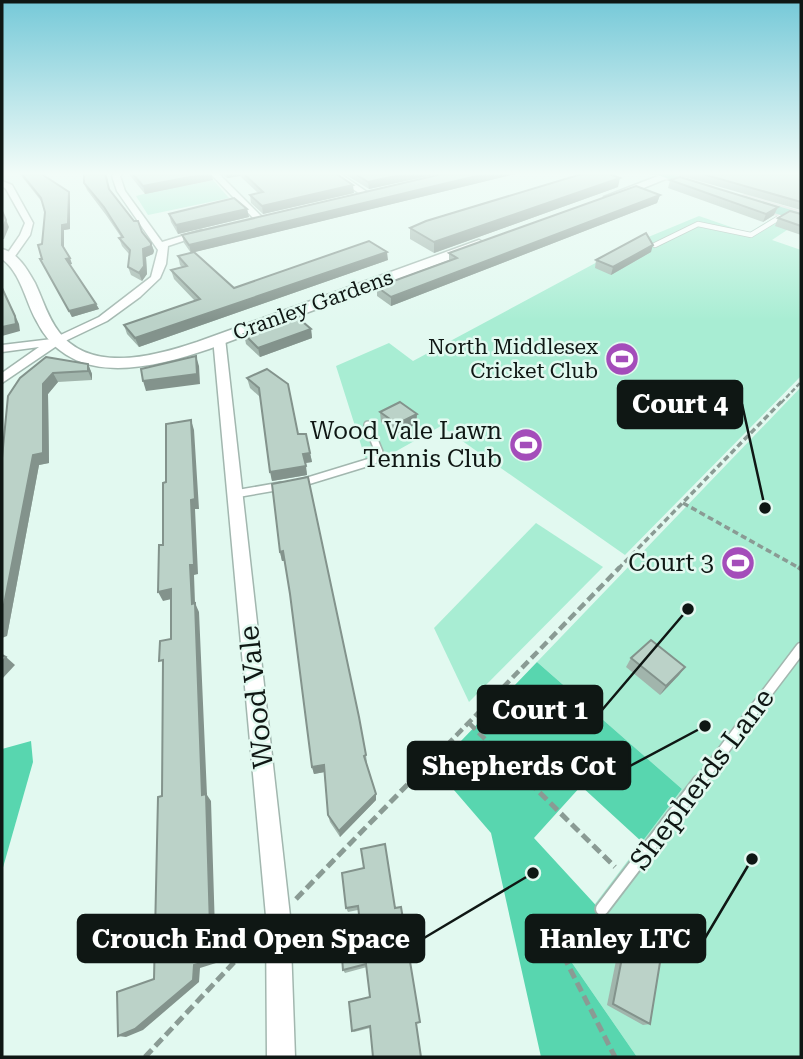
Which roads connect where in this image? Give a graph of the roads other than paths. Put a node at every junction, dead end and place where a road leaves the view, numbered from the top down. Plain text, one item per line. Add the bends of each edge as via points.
1 (29, 222) edge
2 (145, 222) edge
3 (772, 222) edge
4 (212, 230) edge
5 (498, 237) edge
6 (655, 245) edge
7 (163, 246) junction
8 (6, 255) edge
9 (219, 338) junction
10 (57, 341) junction
11 (2, 348) edge
12 (2, 379) edge
13 (368, 425) dead end
14 (235, 494) junction
15 (801, 648) edge
16 (602, 909) road end
17 (281, 1057) edge

1 - 8 street via 25,235
2 - 7 street
3 - 6 lane via 751,235 698,224
4 - 7 street
5 - 9 street, Cranley Gardens
7 - 10 street via 155,278 103,319
8 - 10 street, Cranley Gardens
9 - 10 street, Cranley Gardens via 164,356 120,363 83,358
9 - 14 street, Wood Vale
10 - 11 street
10 - 12 street
13 - 14 lane via 379,452 373,461 306,482
14 - 17 street, Wood Vale via 278,916
15 - 16 lane, Shepherds Lane

